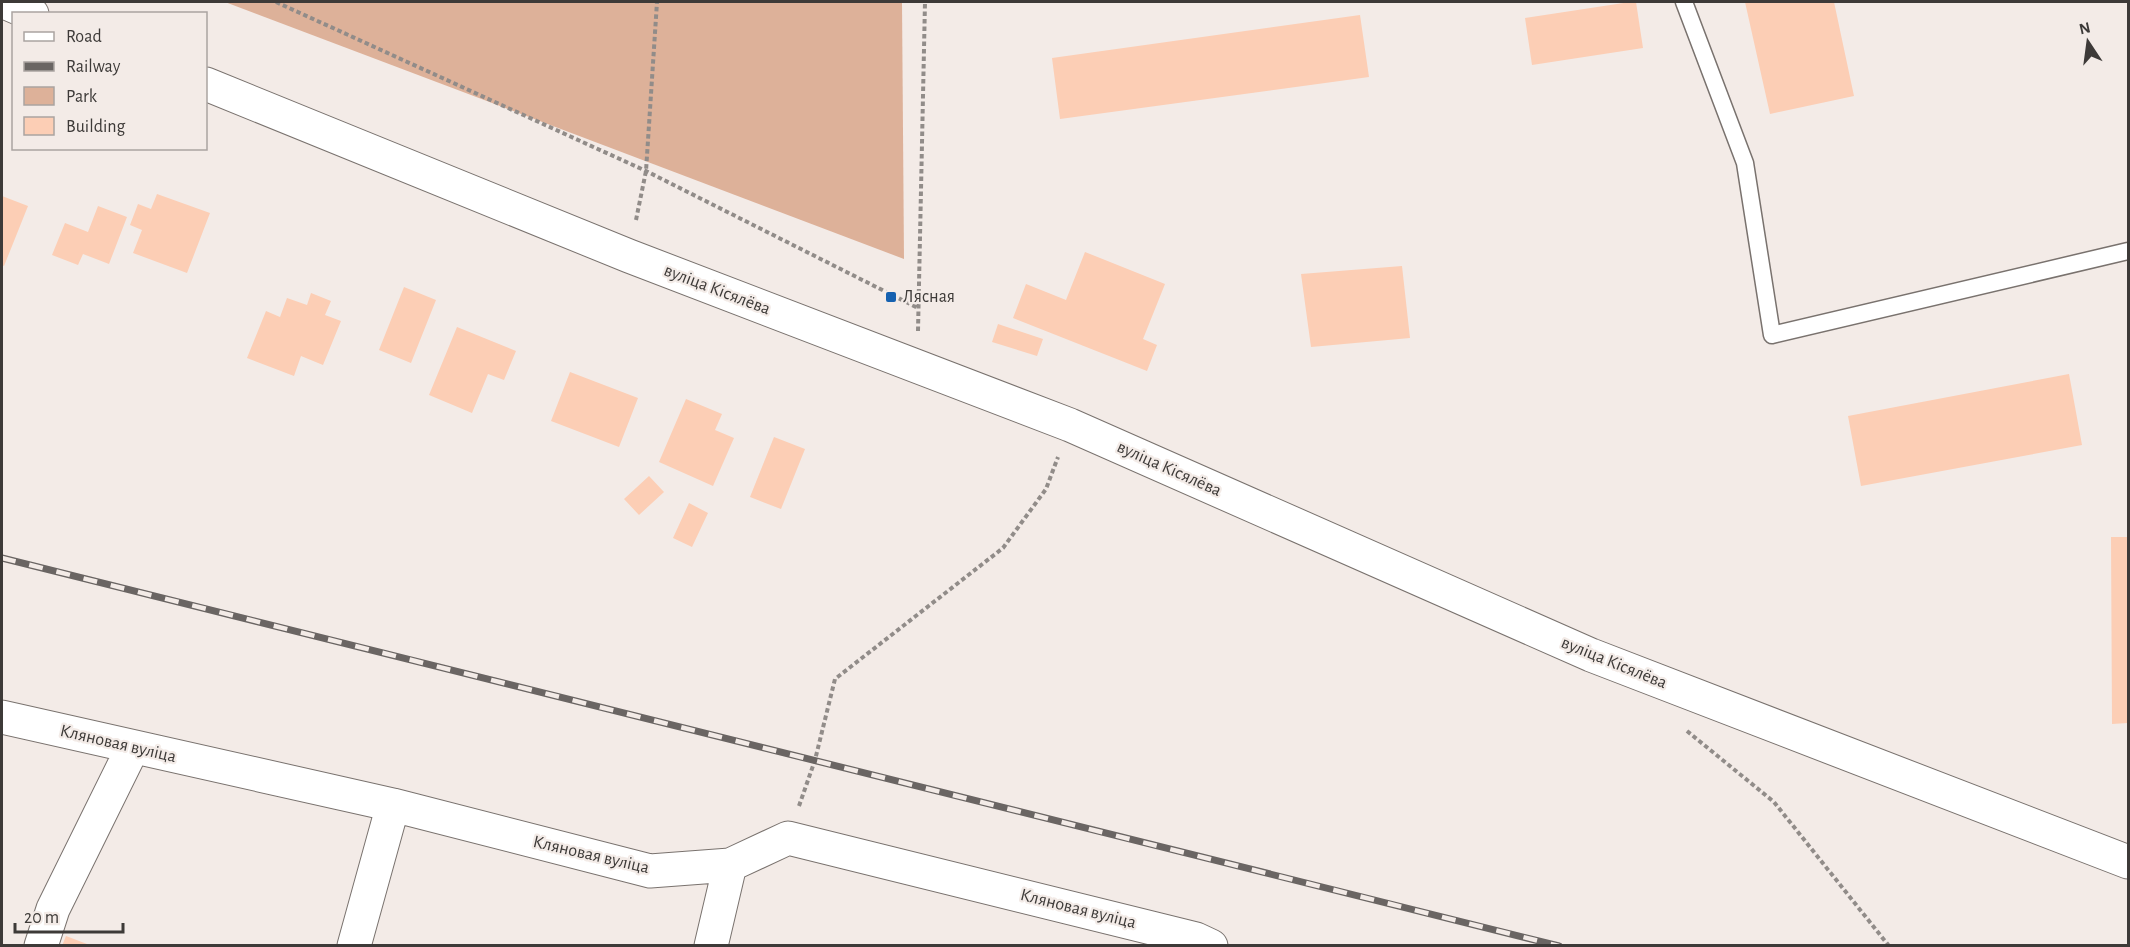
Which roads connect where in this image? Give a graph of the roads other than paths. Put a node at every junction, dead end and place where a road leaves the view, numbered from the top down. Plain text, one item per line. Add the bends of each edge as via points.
1 (4, 2) edge
2 (1684, 2) edge
3 (27, 12) edge
4 (207, 84) edge
5 (2128, 251) edge
6 (2, 717) edge
7 (133, 747) junction
8 (393, 805) junction
9 (2128, 861) edge
10 (730, 865) junction
11 (41, 945) edge
12 (354, 945) edge
13 (711, 945) edge
14 (1211, 945) edge

1 - 3 street
2 - 5 lane via 1745,164 1772,336
4 - 9 street, вуліца Кісялёва via 629,256 1070,425 1591,655
6 - 7 street, Кляновая вуліца
7 - 8 street, Кляновая вуліца
7 - 11 street via 53,909
8 - 10 street, Кляновая вуліца via 650,871
8 - 12 street
10 - 13 street
10 - 14 street, Кляновая вуліца via 788,838

